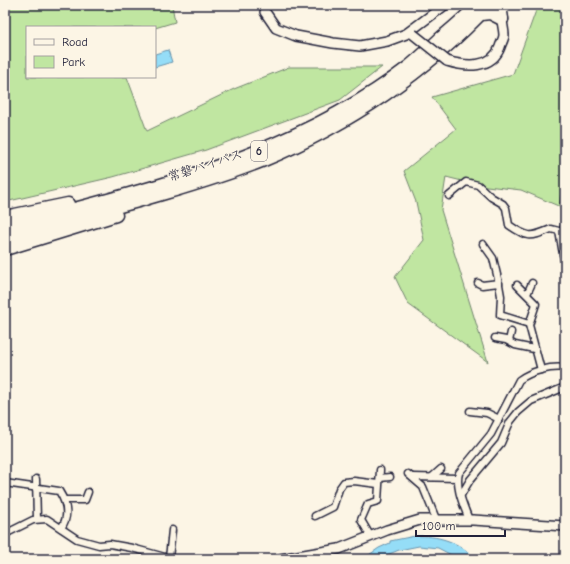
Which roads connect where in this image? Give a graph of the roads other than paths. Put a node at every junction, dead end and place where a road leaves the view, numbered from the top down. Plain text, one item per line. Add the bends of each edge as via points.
1 (445, 5) edge
2 (500, 5) edge
3 (482, 8) edge
4 (265, 12) dead end
5 (502, 19) junction
6 (410, 34) junction
7 (184, 188) junction
8 (123, 196) junction
9 (449, 196) dead end
10 (565, 197) edge
11 (5, 217) edge
12 (5, 227) edge
13 (561, 234) junction
14 (5, 237) edge
15 (484, 244) dead end
16 (5, 249) edge
17 (565, 266) edge
18 (478, 283) dead end
19 (499, 283) junction
20 (532, 284) dead end
21 (517, 285) dead end
22 (526, 294) junction
23 (529, 324) junction
24 (511, 332) dead end
25 (495, 338) dead end
26 (509, 341) junction
27 (534, 349) junction
28 (565, 368) edge
29 (541, 370) junction
30 (565, 387) edge
31 (470, 410) dead end
32 (500, 419) junction
33 (441, 469) dead end
34 (380, 470) dead end
35 (390, 477) dead end
36 (431, 478) junction
37 (457, 478) junction
38 (36, 479) dead end
39 (379, 481) junction
40 (5, 483) edge
41 (58, 483) dead end
42 (36, 487) junction
43 (59, 490) junction
44 (88, 492) dead end
45 (461, 496) junction
46 (65, 500) junction
47 (315, 516) dead end
48 (37, 519) junction
49 (436, 519) junction
50 (468, 520) junction
51 (565, 526) edge
52 (61, 528) junction
53 (172, 530) dead end
54 (5, 534) edge
55 (371, 537) junction
56 (171, 559) edge
57 (280, 559) edge

1 - 6 street
2 - 5 highway
3 - 5 highway
3 - 7 highway, 常磐バイパス / 6 via 411,75 344,119 263,161
3 - 8 highway, 常磐バイパス / 6 via 410,66 357,101 303,131 260,150
4 - 6 street via 276,28 296,36 333,43 360,46
5 - 6 street, bridge via 504,36 498,52 491,60 480,65 462,66 447,61
7 - 14 highway, 常磐バイパス / 6
7 - 16 highway via 86,225
8 - 11 highway via 50,206
8 - 12 highway, 常磐バイパス / 6
9 - 13 street via 466,182 473,183 503,204 509,226 521,233 534,236 554,228
10 - 13 street via 565,226
13 - 17 street
15 - 19 street via 493,258
18 - 19 street
19 - 23 street via 500,315
20 - 22 street
21 - 22 street
22 - 23 street via 536,304
23 - 27 street
24 - 26 street
25 - 26 street
26 - 27 street
27 - 29 street
28 - 29 street
29 - 32 street via 519,380
30 - 45 street via 530,401 518,412 510,422 498,448 470,480
31 - 32 street via 487,413
32 - 37 street via 488,439
33 - 36 street
34 - 39 street
35 - 39 street
36 - 37 street
36 - 49 street via 411,476 423,487
37 - 45 street
38 - 42 street
39 - 47 street via 344,482 333,507
39 - 55 street via 378,501 368,504 361,520
40 - 42 street
41 - 43 street
42 - 43 street
42 - 48 street
43 - 46 street
44 - 46 street via 85,500
45 - 50 street
46 - 52 street via 66,519
48 - 52 street via 47,519
48 - 54 street
49 - 50 street
49 - 55 street via 409,522
50 - 51 street
52 - 56 street via 77,539 132,548
53 - 56 street
55 - 57 street via 333,550

